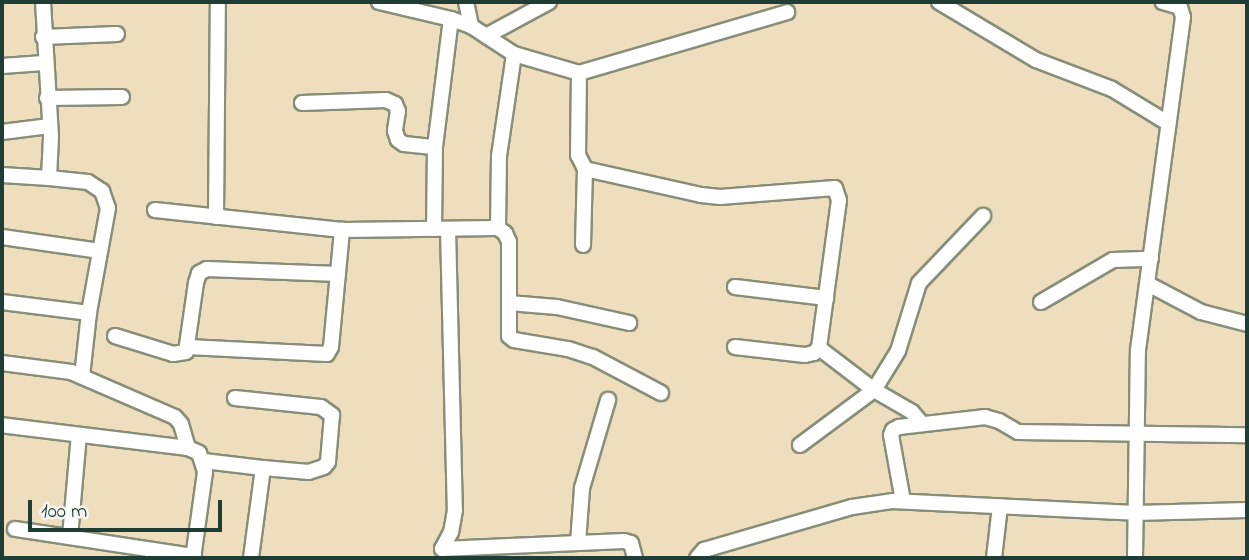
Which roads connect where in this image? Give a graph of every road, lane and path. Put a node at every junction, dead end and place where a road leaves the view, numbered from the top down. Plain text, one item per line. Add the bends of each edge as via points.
1 (43, 2) edge
2 (218, 2) edge
3 (379, 2) edge
4 (466, 2) edge
5 (549, 2) edge
6 (939, 2) edge
7 (1163, 2) edge
8 (787, 12) dead end
9 (451, 19) junction
10 (471, 26) junction
11 (117, 34) dead end
12 (486, 36) junction
13 (43, 37) junction
14 (514, 54) junction
15 (44, 63) junction
16 (2, 66) edge
17 (579, 73) junction
18 (122, 97) dead end
19 (47, 98) junction
20 (302, 103) dead end
21 (1168, 123) junction
22 (50, 126) junction
23 (2, 132) edge
24 (435, 147) junction
25 (585, 169) junction
26 (2, 175) edge
27 (49, 178) junction
28 (155, 210) dead end
29 (983, 216) dead end
30 (216, 217) junction
31 (498, 228) junction
32 (441, 229) junction
33 (342, 230) junction
34 (2, 237) edge
35 (583, 245) dead end
36 (100, 251) junction
37 (1151, 259) junction
38 (338, 274) junction
39 (1148, 284) junction
40 (735, 286) dead end
41 (826, 298) junction
42 (2, 302) edge
43 (1041, 302) dead end
44 (509, 303) junction
45 (89, 313) junction
46 (629, 323) dead end
47 (1247, 324) edge
48 (115, 336) dead end
49 (188, 347) junction
50 (735, 347) dead end
51 (819, 348) junction
52 (2, 363) edge
53 (82, 376) junction
54 (874, 390) junction
55 (661, 393) dead end
56 (235, 398) dead end
57 (608, 400) dead end
58 (922, 424) junction
59 (2, 425) edge
60 (1135, 434) junction
61 (79, 435) junction
62 (1247, 435) edge
63 (800, 445) dead end
64 (188, 449) junction
65 (204, 461) junction
66 (262, 468) junction
67 (903, 501) junction
68 (1000, 506) junction
69 (1247, 510) edge
70 (1135, 513) junction
71 (15, 529) dead end
72 (70, 537) junction
73 (578, 543) junction
74 (440, 554) edge
75 (193, 557) edge
76 (251, 558) edge
77 (635, 558) edge
78 (697, 558) edge
79 (994, 558) edge
80 (1135, 558) edge

1 - 13 street
2 - 30 street
3 - 9 street
4 - 10 street
5 - 12 street
6 - 21 street via 1036,60 1112,89
7 - 21 street via 1183,10
8 - 17 street
9 - 10 street
9 - 24 street
10 - 12 street
11 - 13 street
12 - 14 street
13 - 15 street
14 - 17 street
14 - 31 street via 499,156
15 - 16 street
15 - 19 street
17 - 25 street via 578,155
18 - 19 street
19 - 22 street
20 - 24 street via 386,100 398,111 398,140
21 - 37 street
22 - 23 street
22 - 27 street
24 - 32 street
25 - 35 street
25 - 41 street via 701,195 835,188 839,200
26 - 27 street
27 - 36 street via 88,182 102,191 108,208
28 - 30 street
29 - 54 street via 919,283 898,351
30 - 33 street
31 - 32 street
31 - 44 street via 509,242
32 - 33 street
32 - 74 street via 455,510
33 - 38 street
34 - 36 street
36 - 45 street
37 - 39 street
37 - 43 street via 1113,260
38 - 49 street via 207,269 199,273 196,283
38 - 49 street via 327,354
39 - 47 street via 1201,312
39 - 60 street via 1138,350
40 - 41 street
41 - 51 street
42 - 45 street
44 - 46 street via 557,307
44 - 55 street via 508,332 514,340 582,353
45 - 53 street
48 - 49 street via 173,354 186,352
50 - 51 street via 805,355
51 - 54 street
52 - 53 street
53 - 64 street via 175,417
54 - 58 street via 912,412
54 - 63 street
56 - 66 street via 321,407 332,415 324,467 309,472
57 - 73 street via 582,488
58 - 60 street via 985,417 1018,432
58 - 67 street via 892,430
59 - 61 street
60 - 62 street
60 - 70 street
61 - 64 street
61 - 72 street
64 - 65 street
65 - 66 street
65 - 75 street
66 - 76 street
67 - 68 street
67 - 78 street via 852,507 704,550
68 - 70 street
68 - 79 street
69 - 70 street
70 - 80 street
71 - 72 street
72 - 75 street
73 - 74 street
73 - 77 street via 624,541 631,543

